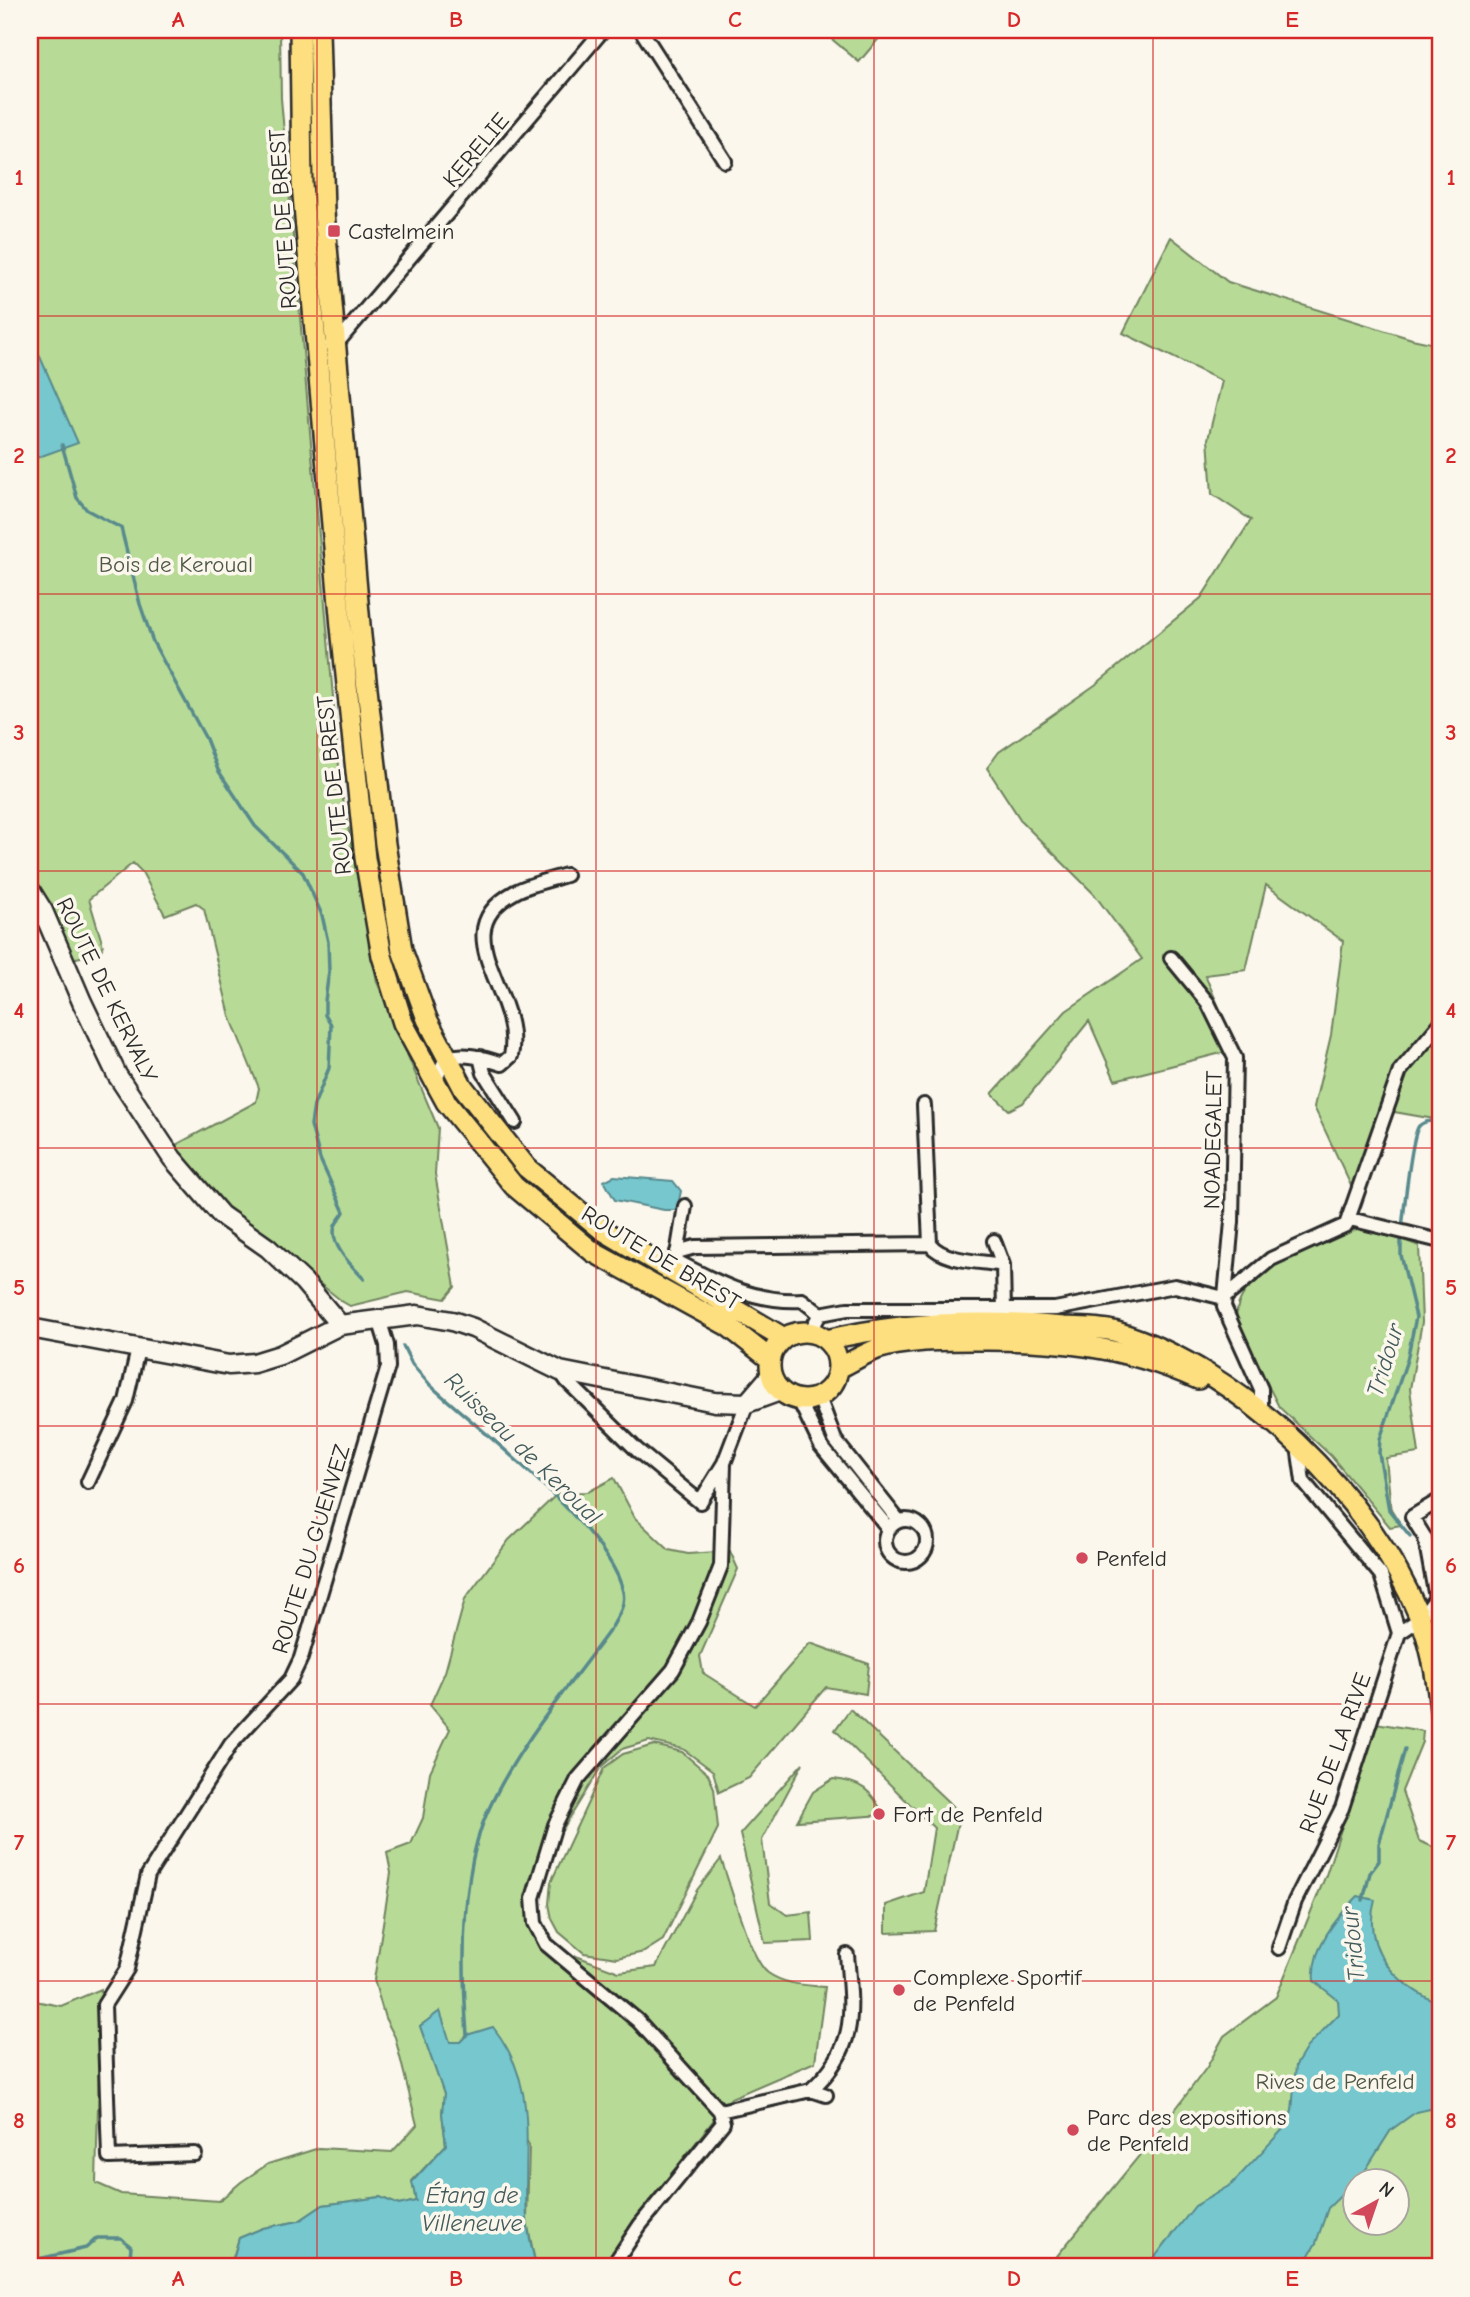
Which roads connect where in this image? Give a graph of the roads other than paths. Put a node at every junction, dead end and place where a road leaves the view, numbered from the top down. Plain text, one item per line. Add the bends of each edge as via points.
1 (300, 30) edge
2 (319, 30) edge
3 (603, 30) edge
4 (641, 30) edge
5 (725, 161) dead end
6 (337, 343) junction
7 (317, 347) junction
8 (566, 875) dead end
9 (30, 890) edge
10 (1171, 958) dead end
11 (1440, 1024) edge
12 (480, 1057) junction
13 (446, 1059) junction
14 (434, 1083) junction
15 (924, 1105) dead end
16 (515, 1122) dead end
17 (685, 1206) dead end
18 (1350, 1219) junction
19 (994, 1241) dead end
20 (1440, 1241) edge
21 (930, 1244) junction
22 (677, 1252) junction
23 (1003, 1265) junction
24 (1224, 1298) junction
25 (1004, 1311) junction
26 (820, 1314) junction
27 (379, 1319) junction
28 (341, 1325) junction
29 (30, 1328) edge
30 (819, 1336) junction
31 (784, 1338) junction
32 (138, 1349) junction
33 (839, 1368) junction
34 (560, 1371) junction
35 (774, 1375) junction
36 (819, 1397) junction
37 (799, 1400) junction
38 (747, 1403) junction
39 (1253, 1405) junction
40 (1298, 1446) junction
41 (724, 1463) junction
42 (88, 1482) dead end
43 (1440, 1500) edge
44 (1421, 1618) junction
45 (1399, 1633) junction
46 (1440, 1710) edge
47 (1279, 1948) dead end
48 (848, 1955) dead end
49 (811, 2090) junction
50 (826, 2095) dead end
51 (719, 2111) junction
52 (195, 2154) dead end
53 (612, 2267) edge

1 - 7 main road, ROUTE DE BREST via 302,184
2 - 6 main road, ROUTE DE BREST via 324,212
3 - 6 street, KERELIE
4 - 5 street
6 - 7 street
6 - 13 main road, ROUTE DE BREST via 361,636 385,844 402,950
7 - 14 main road, ROUTE DE BREST via 365,858 382,956 403,1023
8 - 12 street via 516,891 494,906 483,923 481,938 510,1017 513,1045 511,1056 502,1064
9 - 28 street, ROUTE DE KERVALY via 117,1075 172,1158 221,1215 268,1248
10 - 24 street, NOADEGALET via 1208,1003 1235,1058 1232,1222
11 - 18 street via 1400,1072
12 - 13 street
12 - 16 street via 484,1073
13 - 14 street
13 - 31 main road, ROUTE DE BREST via 491,1126 527,1168 569,1205 601,1229
14 - 35 main road, ROUTE DE BREST via 483,1152 558,1226 593,1252 728,1326
15 - 21 street
17 - 22 street
18 - 20 street
18 - 24 street via 1338,1231 1271,1259
19 - 23 street
21 - 22 street via 695,1247
21 - 23 street via 946,1255
22 - 26 street via 676,1261 715,1282 779,1301 802,1300
23 - 25 street
24 - 25 street via 1175,1286 1070,1307
24 - 39 street via 1261,1389
25 - 26 street via 847,1309
26 - 30 street
27 - 28 street
27 - 34 street via 417,1315 452,1321
27 - 52 street, ROUTE DU GUENVEZ via 388,1367 301,1658 291,1679 231,1744 148,1874 127,1969 104,2005 109,2157
28 - 32 street via 254,1363 229,1365
29 - 32 street
30 - 31 main road via 796,1332
30 - 33 main road via 834,1348
30 - 39 main road via 962,1324 1113,1331 1181,1357
31 - 35 main road
32 - 42 street via 126,1401
33 - 36 main road via 836,1380
33 - 39 main road via 877,1349 924,1340 1073,1342 1126,1352
34 - 38 street via 715,1402
34 - 41 street via 637,1450 700,1502
35 - 37 main road
35 - 38 street
36 - 37 main road
36 - 37 street via 835,1440 894,1525 821,1446
38 - 41 street
39 - 40 main road
40 - 44 main road via 1383,1547
40 - 45 street via 1303,1480 1381,1576
41 - 51 street via 721,1566 699,1622 673,1670 578,1779 555,1825 533,1898 535,1923 546,1944 638,2021
43 - 44 street via 1412,1517 1425,1538 1436,1598
44 - 45 street
44 - 46 main road
45 - 47 street, RUE DE LA RIVE via 1342,1808 1294,1901
48 - 49 street via 852,2017 840,2055
49 - 50 street
49 - 51 street
51 - 53 street via 723,2123

